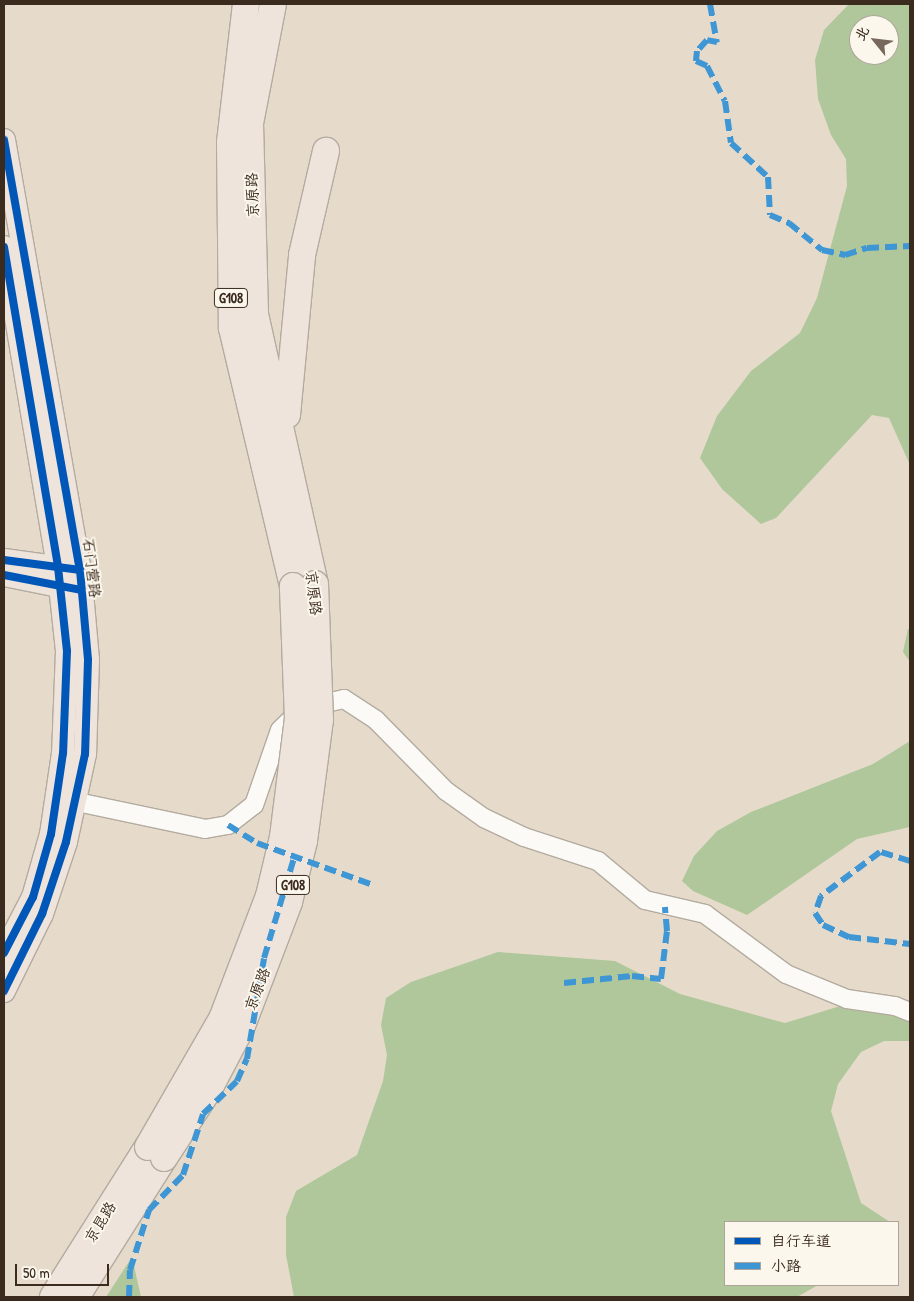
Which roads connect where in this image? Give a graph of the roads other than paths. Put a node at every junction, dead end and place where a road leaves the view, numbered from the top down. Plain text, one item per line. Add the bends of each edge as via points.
1 (246, 4) edge
2 (273, 4) edge
3 (4, 140) edge
4 (326, 151) dead end
5 (4, 247) edge
6 (288, 466) junction
7 (4, 560) edge
8 (4, 575) edge
9 (70, 578) junction
10 (304, 585) junction
11 (67, 800) junction
12 (4, 953) edge
13 (4, 991) edge
14 (910, 1012) edge
15 (156, 1153) junction
16 (53, 1297) edge
17 (76, 1297) edge

1 - 10 highway, 京原路 / G108 via 230,142 232,328
2 - 6 highway, 京原路 / G108 via 250,122 255,314
3 - 9 main road, 石门营路
4 - 6 highway via 293,322 287,399
5 - 9 main road, 石门营路
6 - 10 highway, 京原路 / G108
7 - 9 main road
8 - 9 main road
9 - 11 main road, 石门营路 via 87,703 85,754
10 - 15 highway, 京原路 / G108, bridge via 298,719 283,837 269,896 222,1019
11 - 12 main road, 石门营路 via 33,897
11 - 13 main road, 石门营路 via 42,914
11 - 14 street via 205,829 228,825 254,806 280,730 303,708 344,699 376,720 446,791 484,818 524,838 598,861 645,900 705,914 786,974 847,999 895,1006
15 - 16 highway, 京昆路 / G108
15 - 17 highway, 京昆路 / G108

